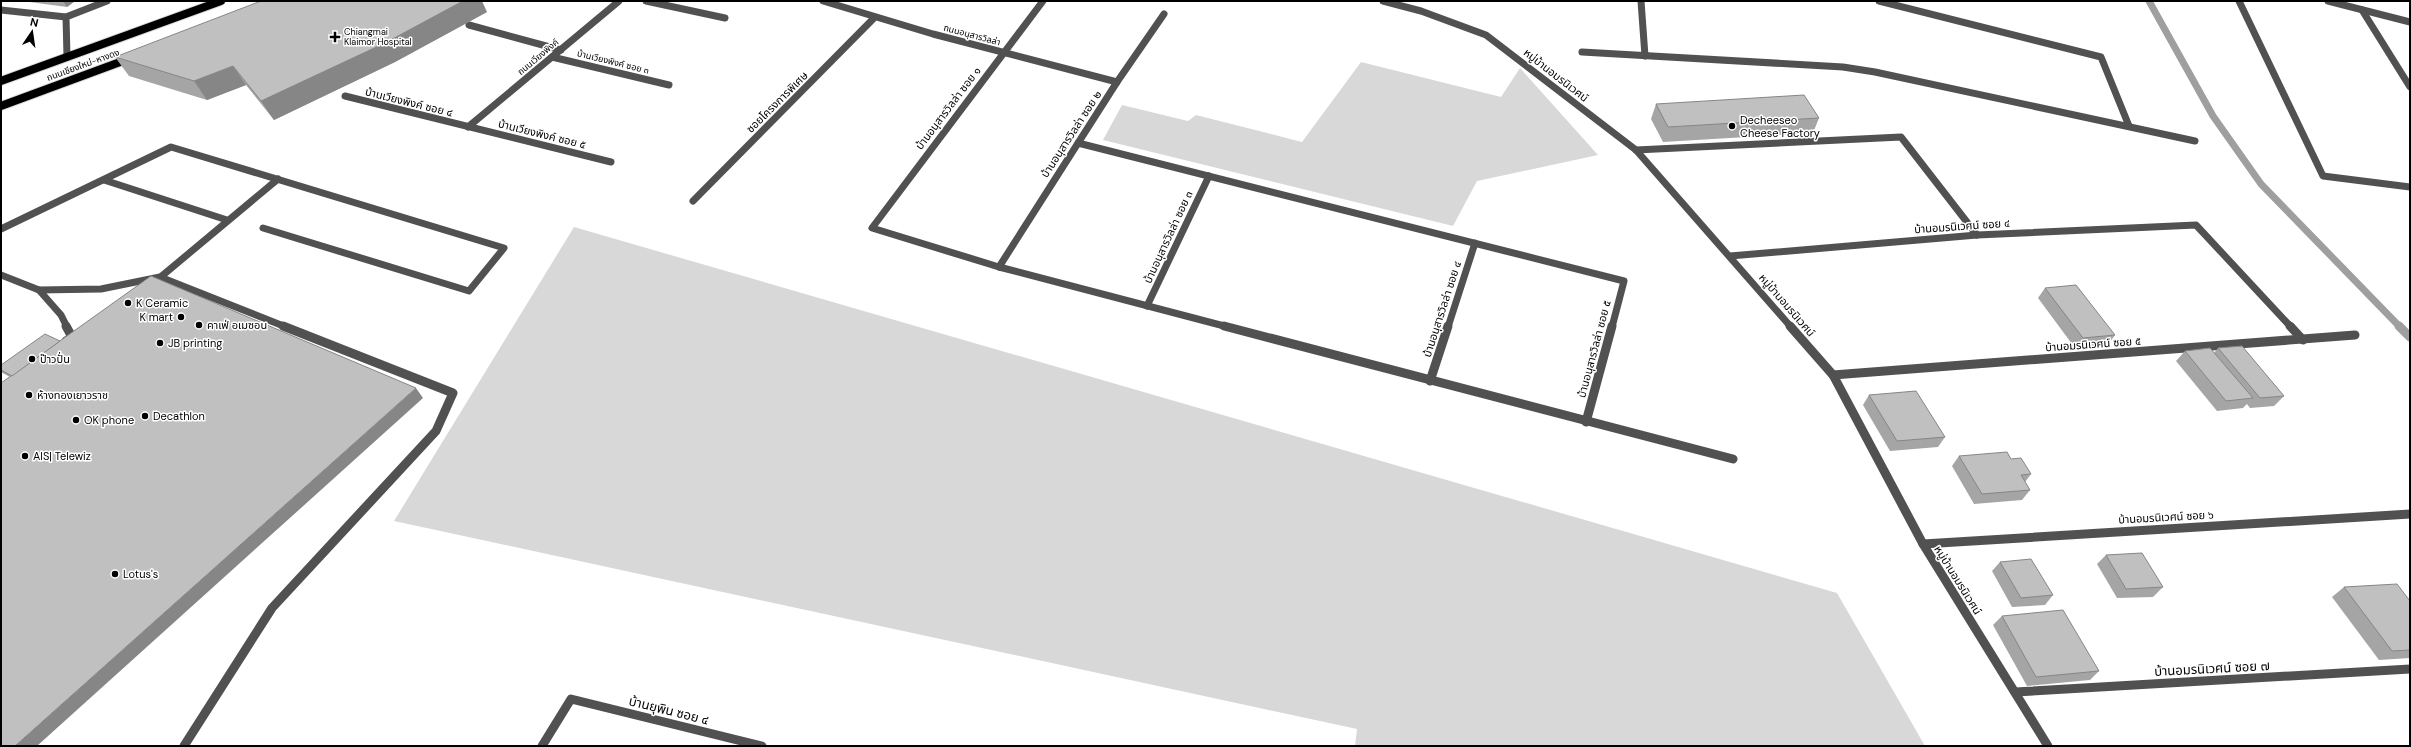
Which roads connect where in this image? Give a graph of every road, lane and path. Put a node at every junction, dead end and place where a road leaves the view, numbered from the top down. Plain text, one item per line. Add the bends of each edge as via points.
1 (107, 1) edge
2 (221, 1) edge
3 (620, 1) edge
4 (646, 1) edge
5 (823, 1) edge
6 (1043, 1) edge
7 (1385, 1) edge
8 (1641, 1) edge
9 (1879, 1) edge
10 (2239, 1) edge
11 (2328, 1) edge
12 (1, 10) edge
13 (2362, 10) junction
14 (1164, 14) dead end
15 (66, 17) junction
16 (725, 18) dead end
17 (874, 18) junction
18 (2410, 22) edge
19 (469, 25) dead end
20 (561, 50) junction
21 (1582, 52) dead end
22 (1002, 53) junction
23 (143, 54) edge
24 (1645, 56) junction
25 (67, 57) junction
26 (552, 57) junction
27 (1, 81) edge
28 (1117, 82) junction
29 (669, 85) dead end
30 (2410, 87) edge
31 (345, 96) dead end
32 (1, 106) edge
33 (2129, 126) junction
34 (468, 127) junction
35 (2195, 141) dead end
36 (1078, 143) junction
37 (1636, 150) junction
38 (611, 162) dead end
39 (1209, 176) junction
40 (278, 179) junction
41 (104, 180) junction
42 (2410, 187) edge
43 (693, 201) dead end
44 (228, 220) junction
45 (263, 228) dead end
46 (1, 229) edge
47 (1977, 234) junction
48 (1475, 243) junction
49 (1730, 256) junction
50 (999, 267) junction
51 (1, 276) edge
52 (160, 277) junction
53 (39, 290) junction
54 (141, 290) edge
55 (1147, 306) junction
56 (2355, 335) dead end
57 (2303, 340) junction
58 (59, 346) edge
59 (1833, 375) junction
60 (1430, 381) junction
61 (1586, 422) junction
62 (1733, 459) dead end
63 (2410, 514) edge
64 (1923, 544) junction
65 (2410, 669) edge
66 (2015, 692) junction
67 (184, 746) edge
68 (542, 746) edge
69 (762, 746) edge
70 (2048, 746) edge

1 - 15 street
2 - 25 main road, ถนนเชียงใหม่-หางดง
3 - 20 street, ถนนเวียงพิงค์
4 - 16 street
5 - 17 street, ถนนอนุสารวิลล่า
6 - 22 street, บ้านอนุสารวิลล่า ซอย ๑
7 - 37 street, หมู่บ้านอมรนิเวศน์ via 1486,35
8 - 24 street
9 - 33 street via 2101,57
10 - 42 street via 2323,176
11 - 13 street
12 - 15 street
13 - 18 street
13 - 30 street
14 - 28 street, บ้านอนุสารวิลล่า ซอย ๒
15 - 25 street
17 - 22 street, ถนนอนุสารวิลล่า
17 - 43 street, ซอยโครงการพิเศษ
19 - 20 street
20 - 26 street, ถนนเวียงพิงค์
21 - 24 street
22 - 28 street, ถนนอนุสารวิลล่า
22 - 50 street, บ้านอนุสารวิลล่า ซอย ๑ via 872,228
23 - 32 main road, ถนนเชียงใหม่-หางดง
24 - 33 street via 1843,67
25 - 27 main road, ถนนเชียงใหม่-หางดง
26 - 29 street, บ้านเวียงพิงค์ ซอย ๓
26 - 34 street, ถนนเวียงพิงค์
28 - 36 street, บ้านอนุสารวิลล่า ซอย ๒
31 - 34 street, บ้านเวียงพิงค์ ซอย ๔
33 - 35 street
34 - 38 street, บ้านเวียงพิงค์ ซอย ๕
36 - 39 street
36 - 50 street, บ้านอนุสารวิลล่า ซอย ๒
37 - 47 street via 1901,137
37 - 49 street, หมู่บ้านอมรนิเวศน์
39 - 48 street
39 - 55 street, บ้านอนุสารวิลล่า ซอย ๓
40 - 41 street via 171,147
40 - 44 street
40 - 45 street via 504,248 468,291
41 - 44 street
41 - 46 street
44 - 52 street
47 - 49 street, บ้านอมรนิเวศน์ ซอย ๔
47 - 57 street, บ้านอมรนิเวศน์ ซอย ๔ via 2196,224
48 - 60 street, บ้านอนุสารวิลล่า ซอย ๔
48 - 61 street, บ้านอนุสารวิลล่า ซอย ๕ via 1624,281
49 - 59 street, หมู่บ้านอมรนิเวศน์
50 - 55 street
51 - 53 street
52 - 53 street via 101,289
52 - 54 street
52 - 67 street via 453,393 436,431 272,608
53 - 58 street via 75,335
55 - 60 street
56 - 57 street, บ้านอมรนิเวศน์ ซอย ๕
57 - 59 street, บ้านอมรนิเวศน์ ซอย ๕
59 - 64 street, หมู่บ้านอมรนิเวศน์
60 - 61 street
61 - 62 street
63 - 64 street, บ้านอมรนิเวศน์ ซอย ๖
64 - 66 street, หมู่บ้านอมรนิเวศน์
65 - 66 street, บ้านอมรนิเวศน์ ซอย ๗
66 - 70 street, หมู่บ้านอมรนิเวศน์
68 - 69 street, บ้านยุพิน ซอย ๔ via 571,699

